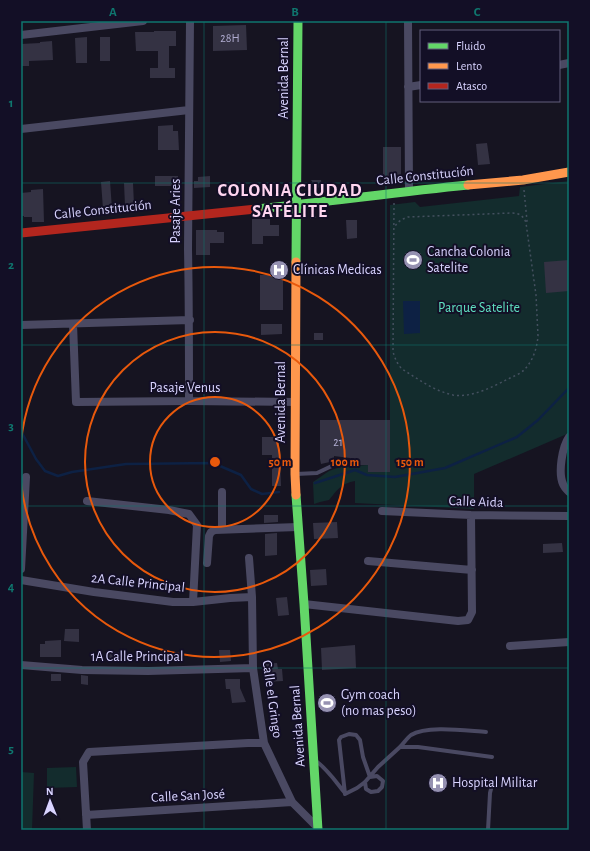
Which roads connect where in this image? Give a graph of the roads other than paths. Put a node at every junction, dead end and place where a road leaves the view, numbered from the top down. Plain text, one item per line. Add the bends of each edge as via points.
1 (143, 21) edge
2 (190, 21) edge
3 (298, 21) edge
4 (408, 21) edge
5 (21, 35) edge
6 (420, 85) edge
7 (408, 87) junction
8 (189, 110) junction
9 (21, 129) edge
10 (569, 172) edge
11 (409, 191) junction
12 (297, 205) junction
13 (189, 215) junction
14 (21, 233) edge
15 (190, 320) junction
16 (73, 324) junction
17 (21, 325) edge
18 (189, 401) junction
19 (295, 402) junction
20 (569, 437) edge
21 (336, 464) dead end
22 (295, 474) junction
23 (26, 477) dead end
24 (222, 492) dead end
25 (569, 492) edge
26 (87, 501) dead end
27 (382, 511) dead end
28 (471, 515) junction
29 (569, 516) edge
30 (298, 527) junction
31 (222, 529) junction
32 (249, 558) dead end
33 (368, 561) dead end
34 (207, 563) dead end
35 (21, 569) edge
36 (472, 570) junction
37 (21, 580) edge
38 (252, 597) junction
39 (193, 602) junction
40 (304, 604) junction
41 (569, 642) edge
42 (510, 646) dead end
43 (21, 666) edge
44 (253, 668) junction
45 (486, 732) dead end
46 (264, 743) junction
47 (400, 747) junction
48 (492, 757) dead end
49 (314, 760) junction
50 (370, 777) junction
51 (493, 781) dead end
52 (365, 782) junction
53 (345, 794) junction
54 (292, 802) junction
55 (86, 815) junction
56 (318, 829) edge
57 (87, 830) edge
58 (488, 830) edge

1 - 5 street
2 - 8 street, Pasaje Aries
3 - 12 main road, Avenida Bernal
4 - 7 street
6 - 7 street
7 - 11 street
8 - 9 street
8 - 13 street, Pasaje Aries
10 - 11 main road, Calle Constitución via 523,180
11 - 12 main road, Calle Constitución
12 - 13 main road, Calle Constitución
12 - 19 main road, Avenida Bernal
13 - 14 main road, Calle Constitución
13 - 15 street, Pasaje Aries
15 - 16 street
15 - 18 street, Pasaje Aries
16 - 17 street
16 - 18 street, Pasaje Venus via 76,402
18 - 19 street, Pasaje Venus
19 - 22 main road, Avenida Bernal
20 - 25 street via 562,456 561,473 563,484
21 - 22 lane via 317,473
22 - 30 main road, Avenida Bernal
23 - 35 street
24 - 31 street
26 - 39 street via 189,514 197,525
27 - 28 street, Calle Aida
28 - 29 street, Calle Aida
28 - 36 street
30 - 31 street
30 - 40 main road, Avenida Bernal
31 - 34 street via 211,532 209,536
32 - 38 street, Calle el Gringo
33 - 36 street
36 - 40 street via 472,612 468,620
37 - 39 street, 2A Calle Principal via 102,593
38 - 39 street, 2A Calle Principal
38 - 44 street, Calle el Gringo
40 - 49 main road, Avenida Bernal
41 - 42 street
43 - 44 street, 1A Calle Principal via 148,671
44 - 46 street, Calle el Gringo
45 - 47 lane via 447,729 421,731
46 - 54 street, Calle el Gringo
46 - 55 street via 89,752 83,762
47 - 48 lane
47 - 50 lane
49 - 53 lane via 327,770
49 - 56 main road, Avenida Bernal
50 - 52 lane
50 - 52 lane via 376,776 383,781 382,787 371,792 366,789
50 - 53 lane via 360,740 356,735 341,737 339,740
51 - 58 lane
52 - 53 lane
54 - 55 street, Calle San José
54 - 56 street, Calle el Gringo
55 - 57 street

